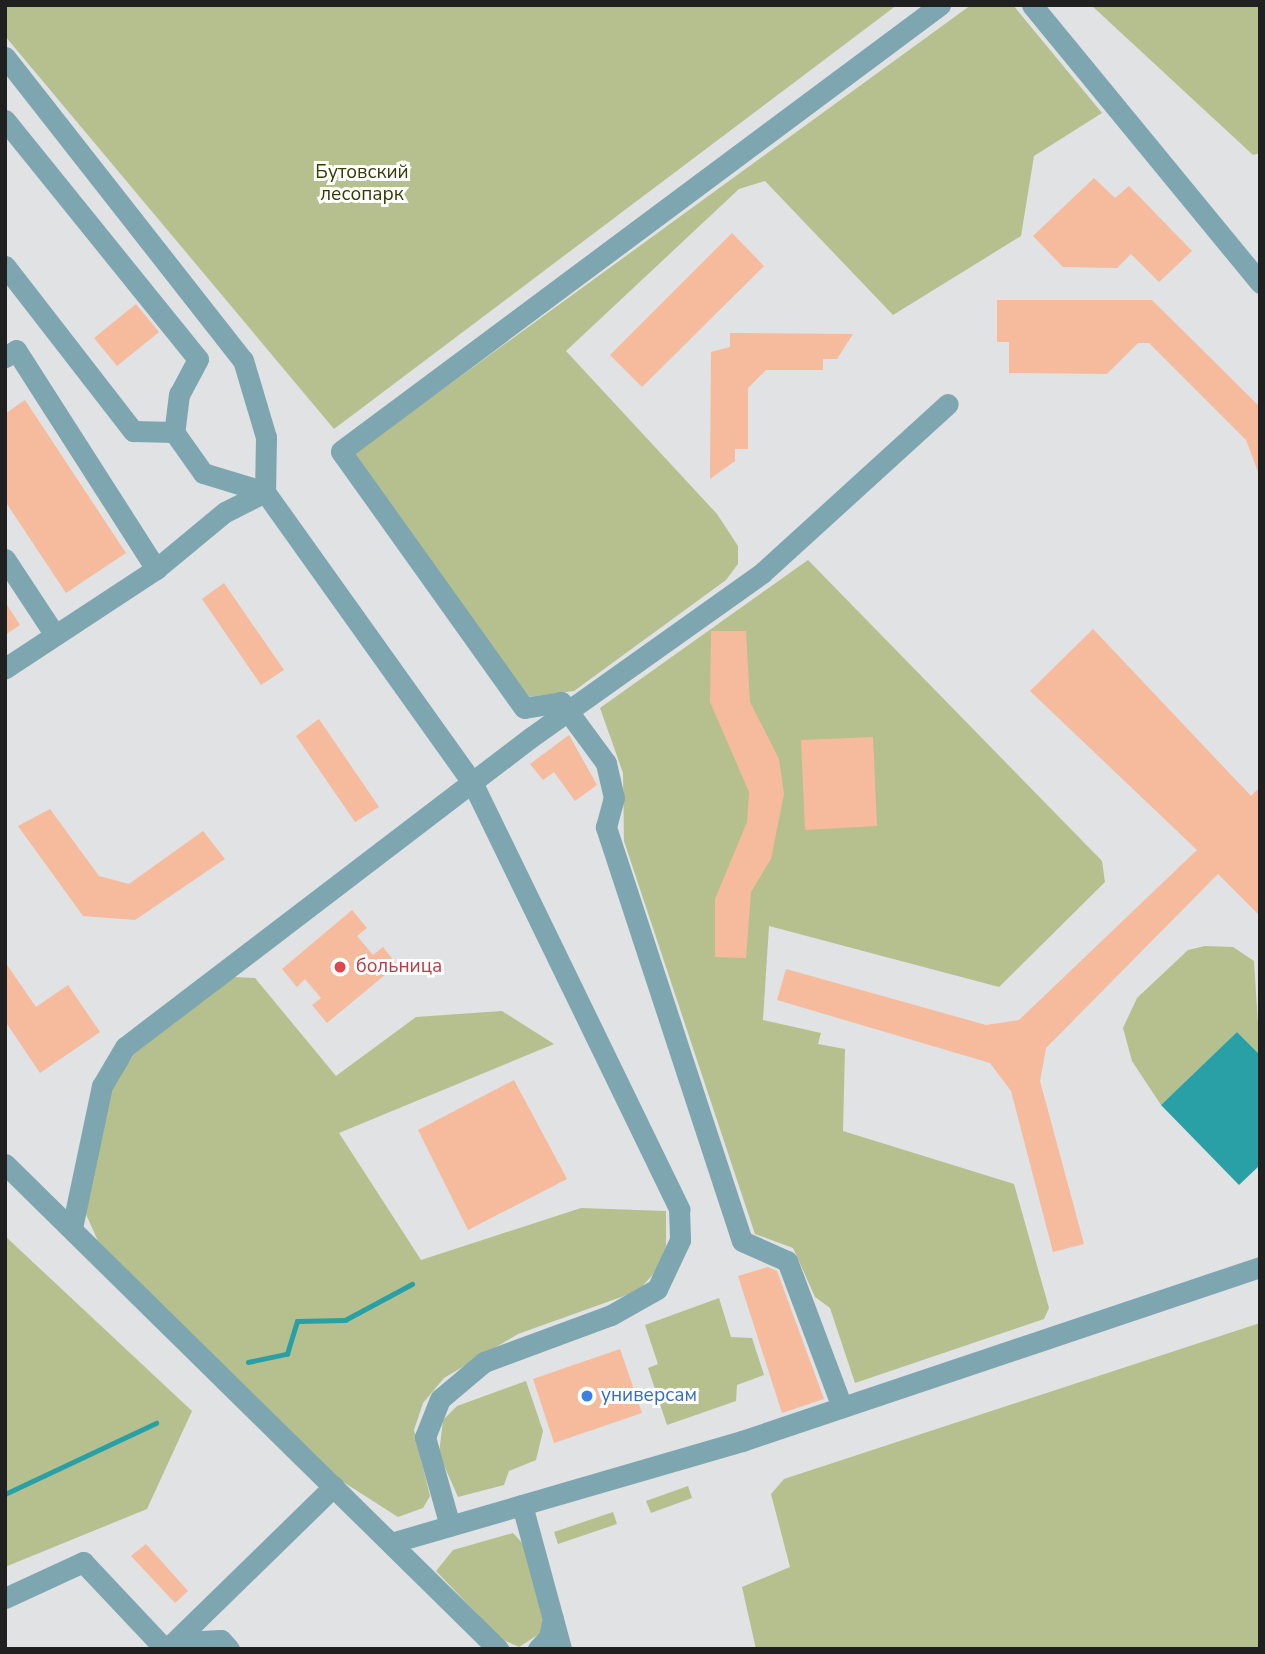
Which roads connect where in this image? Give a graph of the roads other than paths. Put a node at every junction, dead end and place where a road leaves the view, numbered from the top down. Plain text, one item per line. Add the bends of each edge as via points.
1 (940, 5) edge
2 (1032, 5) edge
3 (5, 57) edge
4 (5, 120) edge
5 (5, 266) edge
6 (1260, 283) edge
7 (5, 357) edge
8 (948, 404) dead end
9 (174, 432) junction
10 (265, 492) junction
11 (5, 559) edge
12 (156, 569) junction
13 (55, 635) junction
14 (5, 668) edge
15 (567, 711) junction
16 (472, 782) junction
17 (5, 1164) edge
18 (72, 1228) junction
19 (1260, 1267) edge
20 (842, 1407) junction
21 (334, 1486) junction
22 (522, 1505) junction
23 (450, 1526) junction
24 (391, 1543) junction
25 (5, 1598) edge
26 (553, 1618) junction
27 (498, 1648) edge
28 (166, 1649) edge
29 (192, 1649) edge
30 (229, 1649) edge
31 (538, 1649) edge
32 (561, 1649) edge

1 - 15 street via 341,451 524,708 561,702
2 - 6 street
3 - 10 street via 243,360 266,438
4 - 9 street via 198,359 178,394
5 - 9 street via 133,431
7 - 12 street via 16,350
8 - 15 street via 762,573
9 - 10 street via 204,472
10 - 12 street via 225,512
10 - 16 street
11 - 13 street
12 - 13 street
13 - 14 street
15 - 16 street
15 - 20 street via 607,763 614,798 606,827 742,1241 787,1261
16 - 18 street via 125,1047 102,1086
16 - 23 street via 667,1174 679,1209 680,1240 672,1267 637,1303 484,1362 440,1399 425,1437
17 - 18 street
18 - 21 street
19 - 20 street
20 - 22 street
21 - 24 street
21 - 28 street
22 - 23 street
22 - 26 street
23 - 24 street
24 - 27 street
25 - 28 street via 83,1562
26 - 31 street via 550,1637
26 - 32 street
29 - 30 street via 201,1641 221,1640

